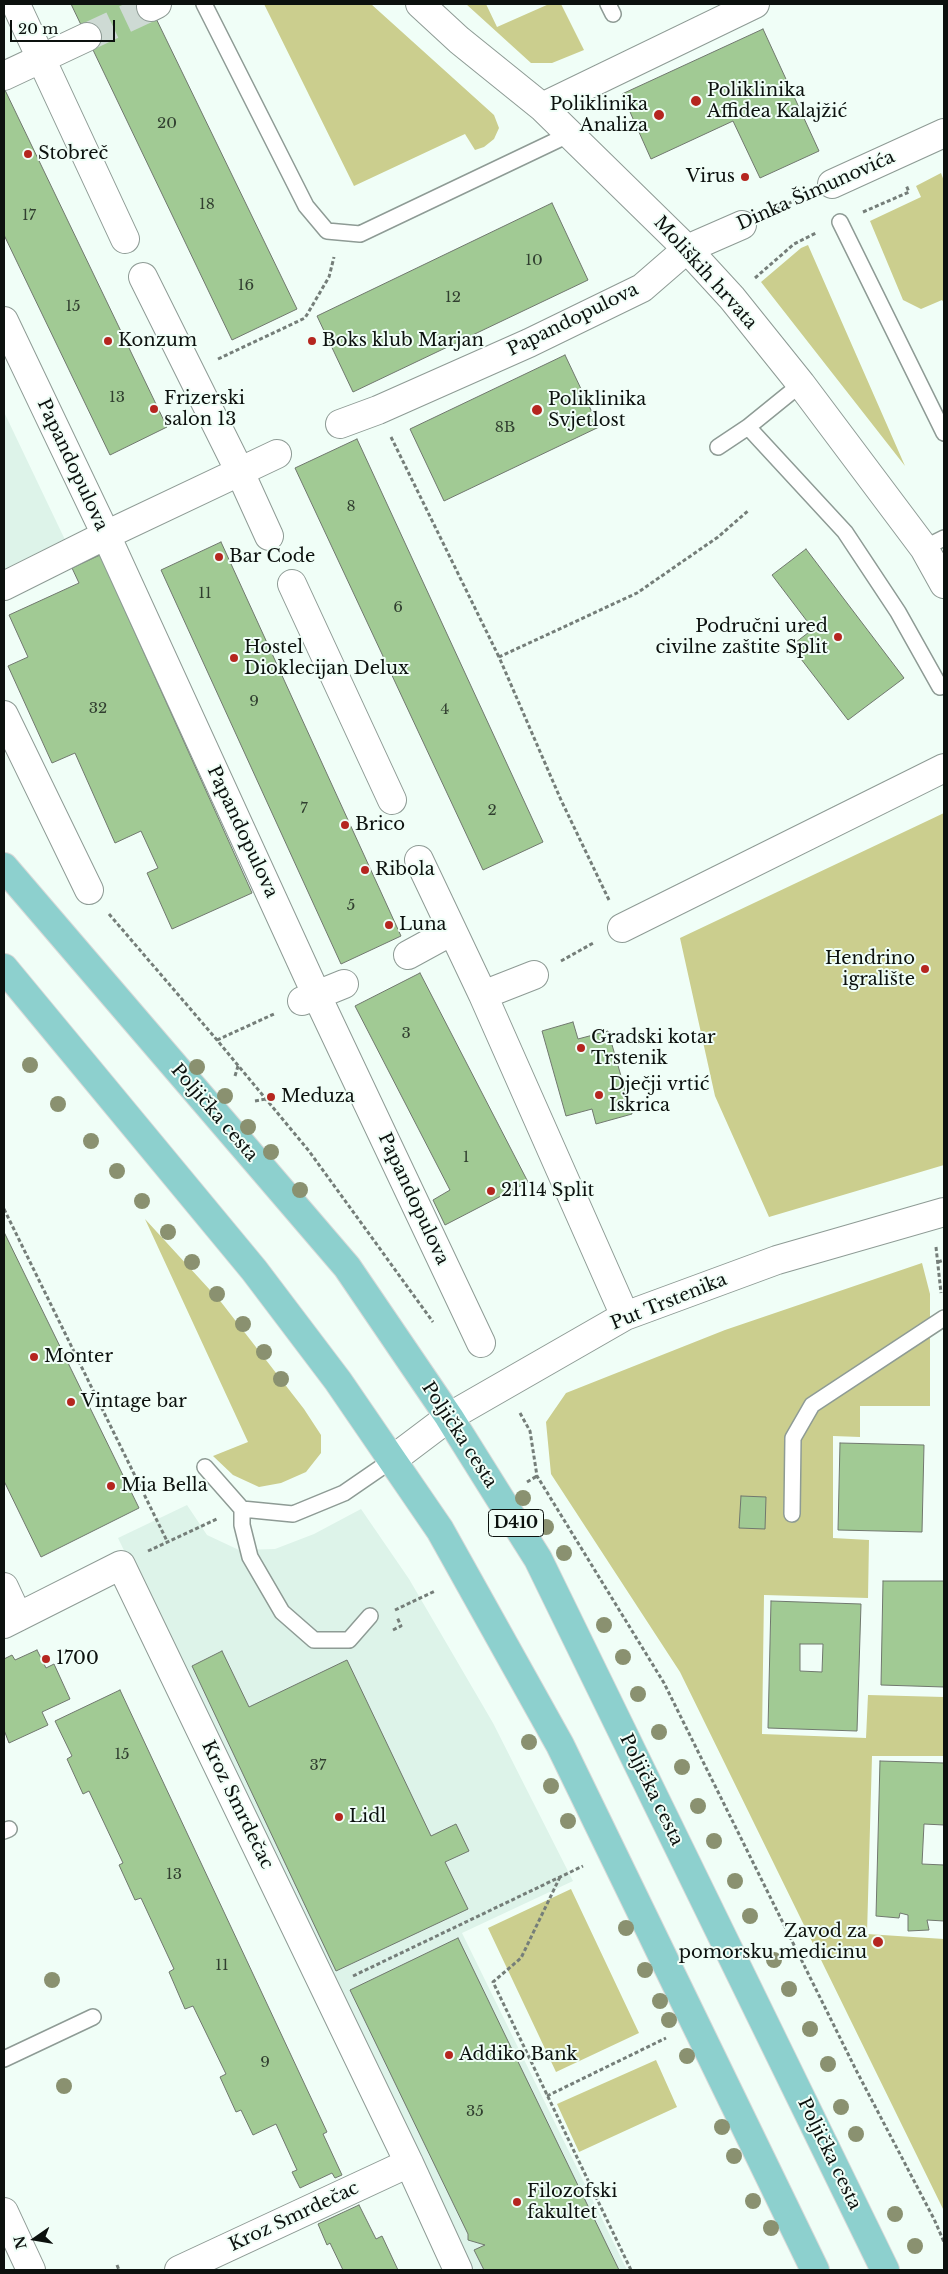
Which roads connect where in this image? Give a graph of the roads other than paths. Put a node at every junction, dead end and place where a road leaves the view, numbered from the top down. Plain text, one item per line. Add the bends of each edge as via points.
1 (204, 4) edge
2 (420, 4) edge
3 (755, 4) edge
4 (18, 9) dead end
5 (87, 37) tunnel mouth
6 (42, 58) junction
7 (4, 76) edge
8 (542, 107) junction
9 (944, 133) edge
10 (570, 134) junction
11 (832, 184) road end
12 (840, 222) dead end
13 (742, 225) road end
14 (125, 239) dead end
15 (687, 249) junction
16 (143, 277) dead end
17 (4, 321) edge
18 (801, 384) junction
19 (340, 424) dead end
20 (748, 427) junction
21 (944, 434) edge
22 (718, 447) dead end
23 (277, 454) dead end
24 (239, 470) junction
25 (106, 535) junction
26 (269, 536) dead end
27 (934, 543) edge
28 (292, 584) dead end
29 (944, 584) edge
30 (4, 586) edge
31 (940, 687) dead end
32 (4, 714) edge
33 (944, 768) edge
34 (392, 800) dead end
35 (419, 860) dead end
36 (4, 867) edge
37 (89, 890) road end
38 (622, 928) road end
39 (452, 930) junction
40 (408, 955) dead end
41 (4, 968) edge
42 (534, 975) road end
43 (344, 984) dead end
44 (483, 995) junction
45 (310, 999) junction
46 (938, 1213) edge
47 (625, 1316) junction
48 (944, 1318) edge
49 (481, 1343) road end
50 (449, 1417) junction
51 (392, 1460) junction
52 (205, 1468) dead end
53 (242, 1509) junction
54 (792, 1514) dead end
55 (4, 1587) edge
56 (370, 1616) dead end
57 (11, 1620) edge
58 (92, 2017) dead end
59 (4, 2059) edge
60 (409, 2163) junction
61 (4, 2212) edge
62 (31, 2270) edge
63 (179, 2270) edge
64 (458, 2270) edge
65 (815, 2270) edge
66 (885, 2270) edge

1 - 10 lane via 306,206 327,231 360,234
2 - 8 street, Moliških hrvata
3 - 8 street
4 - 6 street
5 - 6 street
6 - 7 street
6 - 14 street
8 - 10 street, Moliških hrvata
9 - 11 street, Dinka Šimunovića
10 - 15 street, Moliških hrvata
12 - 21 lane
13 - 15 street, Dinka Šimunovića
15 - 18 street, Moliških hrvata via 732,298
15 - 19 street, Papandopulova via 642,288 529,343
16 - 24 street
17 - 25 street, Papandopulova
18 - 20 lane
18 - 27 street, Moliških hrvata
20 - 22 lane
20 - 31 lane via 845,532 898,612
23 - 24 street
24 - 25 street
24 - 26 street
25 - 30 street
25 - 45 street, Papandopulova
27 - 29 street, Moliških hrvata
28 - 34 street
32 - 37 street
33 - 38 street
35 - 39 street
36 - 50 main road, Poljička cesta / D410 via 347,1267
39 - 40 street
39 - 44 street
41 - 51 main road via 254,1270 338,1381
42 - 44 street
43 - 45 street
44 - 47 street
45 - 49 street, Papandopulova
46 - 47 street, Put Trstenika via 777,1260
47 - 50 street, Put Trstenika
48 - 54 lane via 812,1406 793,1438
50 - 51 street, Put Trstenika
50 - 66 main road, Poljička cesta / D410 via 538,1559
51 - 53 lane via 344,1493 293,1514
51 - 65 main road via 440,1530 560,1745
52 - 53 lane
53 - 56 lane via 242,1525 250,1557 282,1612 314,1640 349,1640
55 - 57 street
57 - 60 street, Kroz Smrdečac via 121,1565
58 - 59 lane
60 - 63 street, Kroz Smrdečac
60 - 64 street, Kroz Smrdečac
61 - 62 street

